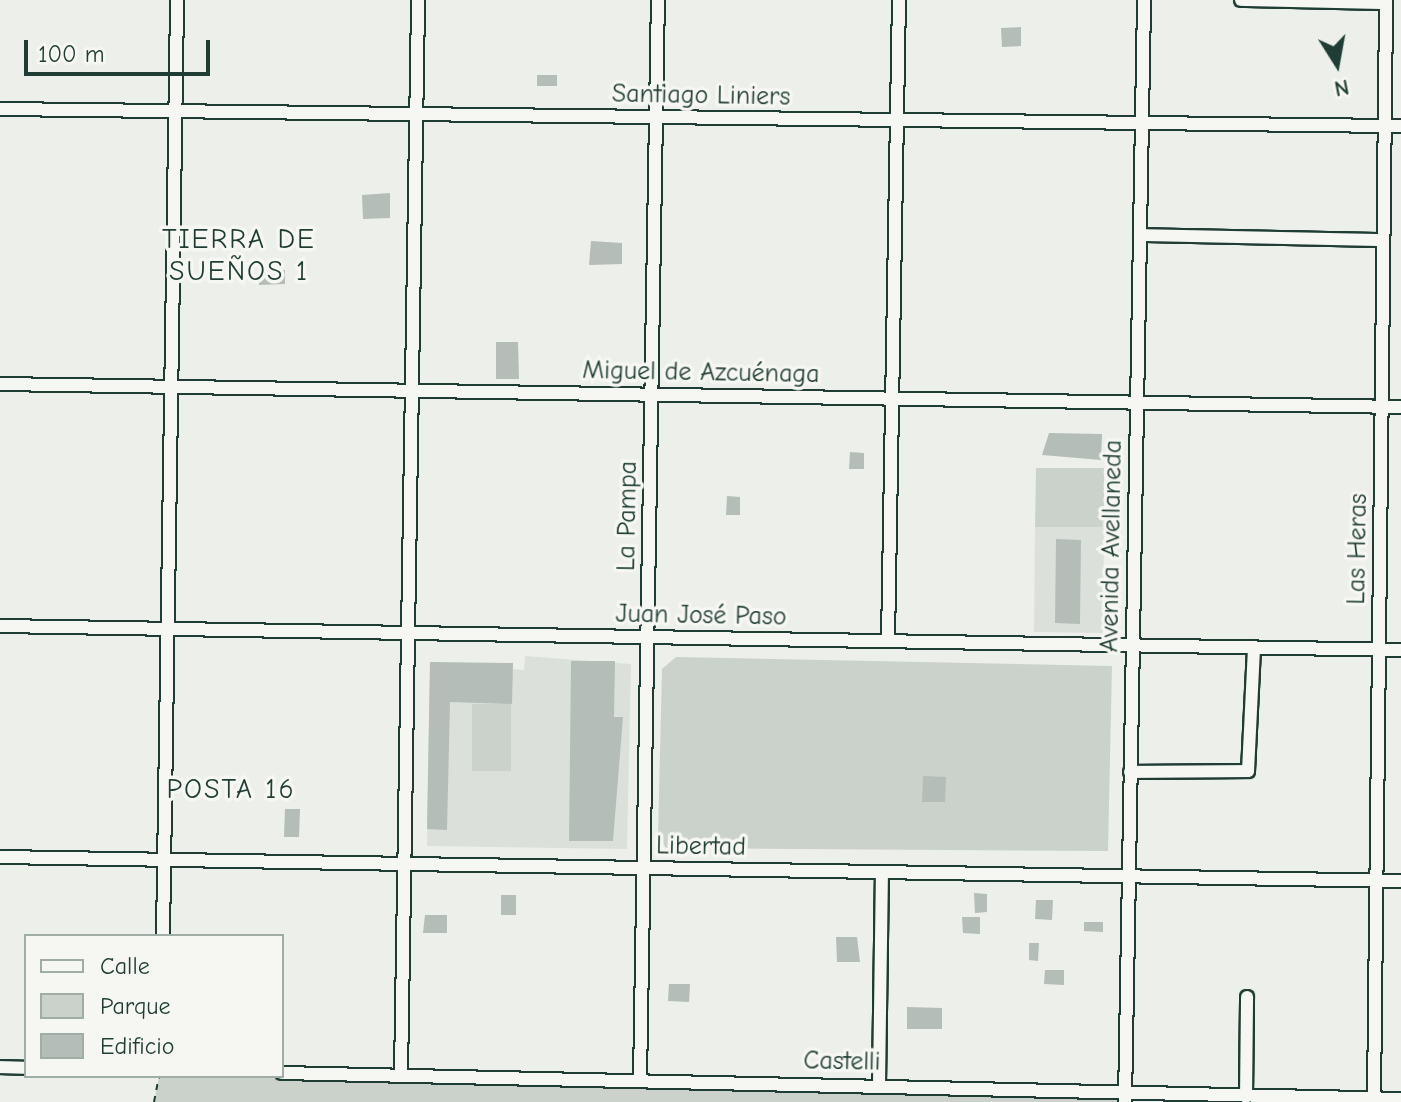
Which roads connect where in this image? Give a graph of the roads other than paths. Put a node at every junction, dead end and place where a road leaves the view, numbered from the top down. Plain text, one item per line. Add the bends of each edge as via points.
1 (177, 0) edge
2 (418, 0) edge
3 (658, 0) edge
4 (899, 0) edge
5 (1144, 0) edge
6 (1241, 0) edge
7 (1386, 2) edge
8 (0, 109) edge
9 (174, 111) junction
10 (415, 115) junction
11 (656, 117) junction
12 (897, 120) junction
13 (1141, 123) junction
14 (1385, 126) junction
15 (1401, 126) edge
16 (1140, 235) junction
17 (1383, 240) junction
18 (0, 384) edge
19 (168, 386) junction
20 (410, 390) junction
21 (652, 394) junction
22 (892, 398) junction
23 (1137, 402) junction
24 (1381, 406) junction
25 (1401, 407) edge
26 (0, 626) edge
27 (163, 629) junction
28 (406, 633) junction
29 (648, 637) junction
30 (888, 641) junction
31 (1132, 645) junction
32 (1254, 647) junction
33 (1379, 650) junction
34 (1401, 650) edge
35 (1130, 772) junction
36 (0, 857) edge
37 (165, 860) junction
38 (401, 864) junction
39 (642, 868) junction
40 (882, 872) junction
41 (1129, 876) junction
42 (1376, 881) junction
43 (1401, 881) edge
44 (163, 934) edge
45 (1247, 997) dead end
46 (0, 1067) edge
47 (24, 1068) edge
48 (284, 1073) edge
49 (401, 1075) junction
50 (640, 1080) junction
51 (879, 1084) junction
52 (1246, 1097) junction
53 (1125, 1098) edge
54 (1374, 1099) junction
55 (1401, 1099) edge

1 - 9 street
2 - 10 street
3 - 11 street, La Pampa
4 - 12 street
5 - 13 street, Avenida Avellaneda
6 - 7 street
7 - 14 street, Las Heras
8 - 9 street, Santiago Liniers
9 - 10 street, Santiago Liniers
9 - 19 street
10 - 11 street, Santiago Liniers
10 - 20 street
11 - 12 street, Santiago Liniers
11 - 21 street, La Pampa
12 - 13 street, Santiago Liniers
12 - 22 street
13 - 14 street, Santiago Liniers
13 - 16 street, Avenida Avellaneda
14 - 15 street, Santiago Liniers
14 - 17 street, Las Heras
16 - 17 street
16 - 23 street, Avenida Avellaneda
17 - 24 street, Las Heras
18 - 19 street, Miguel de Azcuénaga
19 - 20 street, Miguel de Azcuénaga
19 - 27 street
20 - 21 street, Miguel de Azcuénaga
20 - 28 street
21 - 22 street, Miguel de Azcuénaga
21 - 29 street, La Pampa
22 - 23 street, Miguel de Azcuénaga
22 - 30 street
23 - 24 street, Miguel de Azcuénaga
23 - 31 street, Avenida Avellaneda
24 - 25 street, Miguel de Azcuénaga
24 - 33 street, Las Heras
26 - 27 street, Juan José Paso
27 - 28 street, Juan José Paso
27 - 37 street
28 - 29 street, Juan José Paso
28 - 38 street
29 - 30 street, Juan José Paso
29 - 39 street, La Pampa
30 - 31 street, Juan José Paso
31 - 32 street, Juan José Paso
31 - 35 street, Avenida Avellaneda
32 - 33 street, Juan José Paso
32 - 35 street via 1248,771
33 - 34 street, Juan José Paso
33 - 42 street, Las Heras
35 - 41 street, Avenida Avellaneda
36 - 37 street, Libertad
37 - 38 street, Libertad
37 - 44 street
38 - 39 street, Libertad
38 - 49 street
39 - 40 street, Libertad
39 - 50 street, La Pampa
40 - 41 street, Libertad
40 - 51 street
41 - 42 street, Libertad
41 - 53 street, Avenida Avellaneda
42 - 43 street, Libertad
42 - 54 street, Las Heras
45 - 52 street
46 - 47 street
48 - 49 street, Castelli
49 - 50 street, Castelli
50 - 51 street, Castelli
51 - 53 street, Castelli
52 - 53 street, Castelli
52 - 54 street, Castelli
54 - 55 street, Castelli

